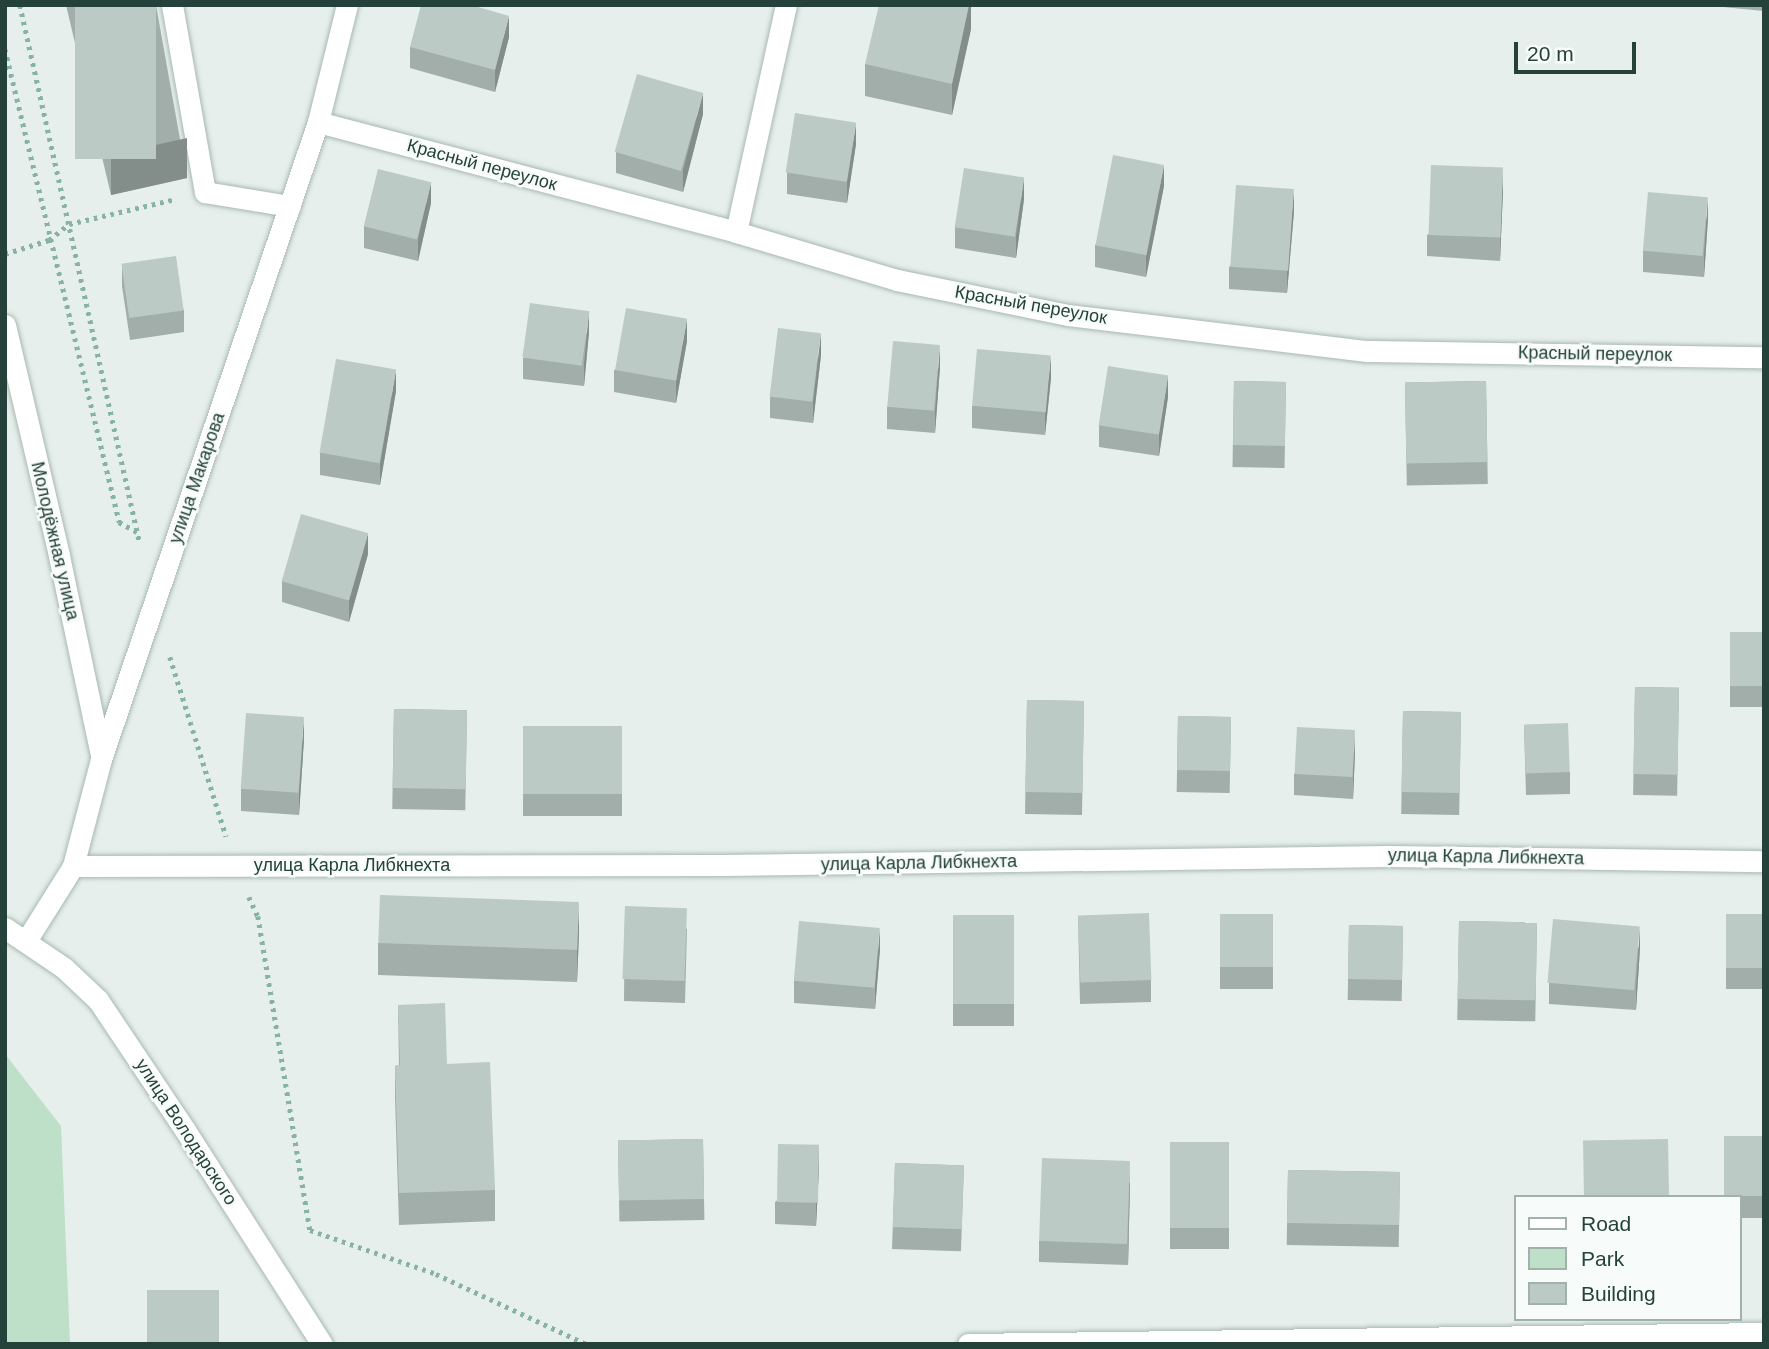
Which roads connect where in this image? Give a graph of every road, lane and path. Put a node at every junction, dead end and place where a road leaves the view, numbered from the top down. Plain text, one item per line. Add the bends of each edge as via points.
1 (20, 5) edge
2 (172, 5) edge
3 (347, 5) edge
4 (786, 5) edge
5 (5, 50) edge
6 (318, 122) junction
7 (205, 192) junction
8 (290, 206) junction
9 (69, 224) junction
10 (736, 232) junction
11 (49, 240) junction
12 (5, 254) edge
13 (5, 325) edge
14 (1764, 357) edge
15 (138, 532) junction
16 (154, 605) junction
17 (102, 759) junction
18 (1764, 861) edge
19 (235, 864) junction
20 (73, 866) junction
21 (5, 928) edge
22 (26, 941) junction
23 (1764, 1333) edge
24 (322, 1344) edge
25 (586, 1344) edge
26 (968, 1344) edge

1 - 9 path
2 - 7 street
3 - 6 street, улица Макарова
4 - 10 street
5 - 11 path
6 - 8 street, улица Макарова
6 - 10 street, Красный переулок
7 - 8 street
7 - 9 path
8 - 16 street, улица Макарова
9 - 11 path
9 - 15 path
10 - 14 street, Красный переулок via 897,280 1068,315 1367,351
11 - 12 path
11 - 15 path via 119,522
13 - 17 street, Молодёжная улица
15 - 16 path
16 - 17 street, улица Макарова
16 - 19 path
17 - 20 street, улица Макарова
18 - 19 street, улица Карла Либкнехта via 1388,856 725,865
19 - 20 street, улица Карла Либкнехта
19 - 25 path via 258,916 310,1230 436,1274
20 - 22 street, улица Макарова
21 - 22 street, улица Володарского
22 - 24 street, улица Володарского via 98,1000
23 - 26 street

